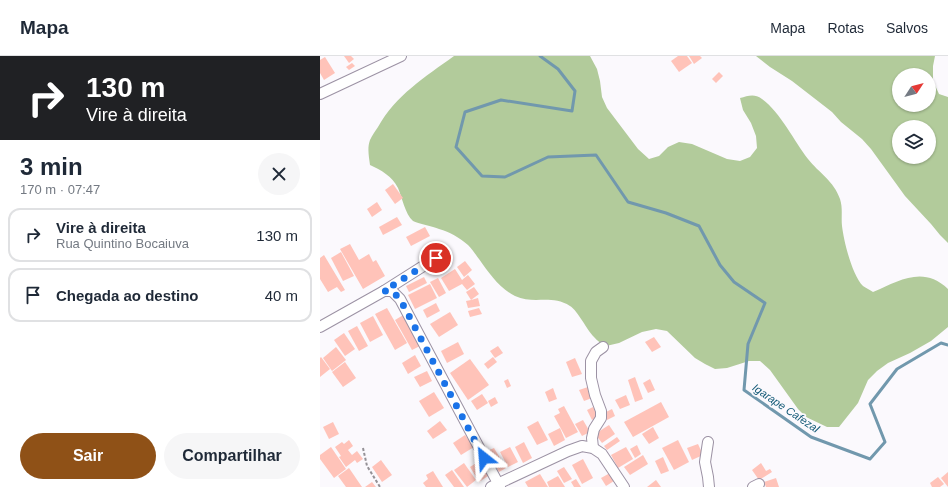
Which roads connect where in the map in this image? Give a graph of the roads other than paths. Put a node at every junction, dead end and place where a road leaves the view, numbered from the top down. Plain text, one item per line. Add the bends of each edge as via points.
1 (400, 56) edge
2 (320, 94) edge
3 (436, 258) dead end
4 (388, 291) junction
5 (320, 326) edge
6 (603, 347) dead end
7 (708, 442) dead end
8 (593, 448) junction
9 (496, 486) edge
10 (624, 487) edge
11 (709, 487) edge

1 - 2 street
3 - 4 street
4 - 5 street
4 - 9 street via 400,299
6 - 8 street via 596,352 591,361 591,378 601,411 601,418 592,438
7 - 11 street via 705,462
8 - 9 street via 582,446 568,451
8 - 10 street via 602,454

